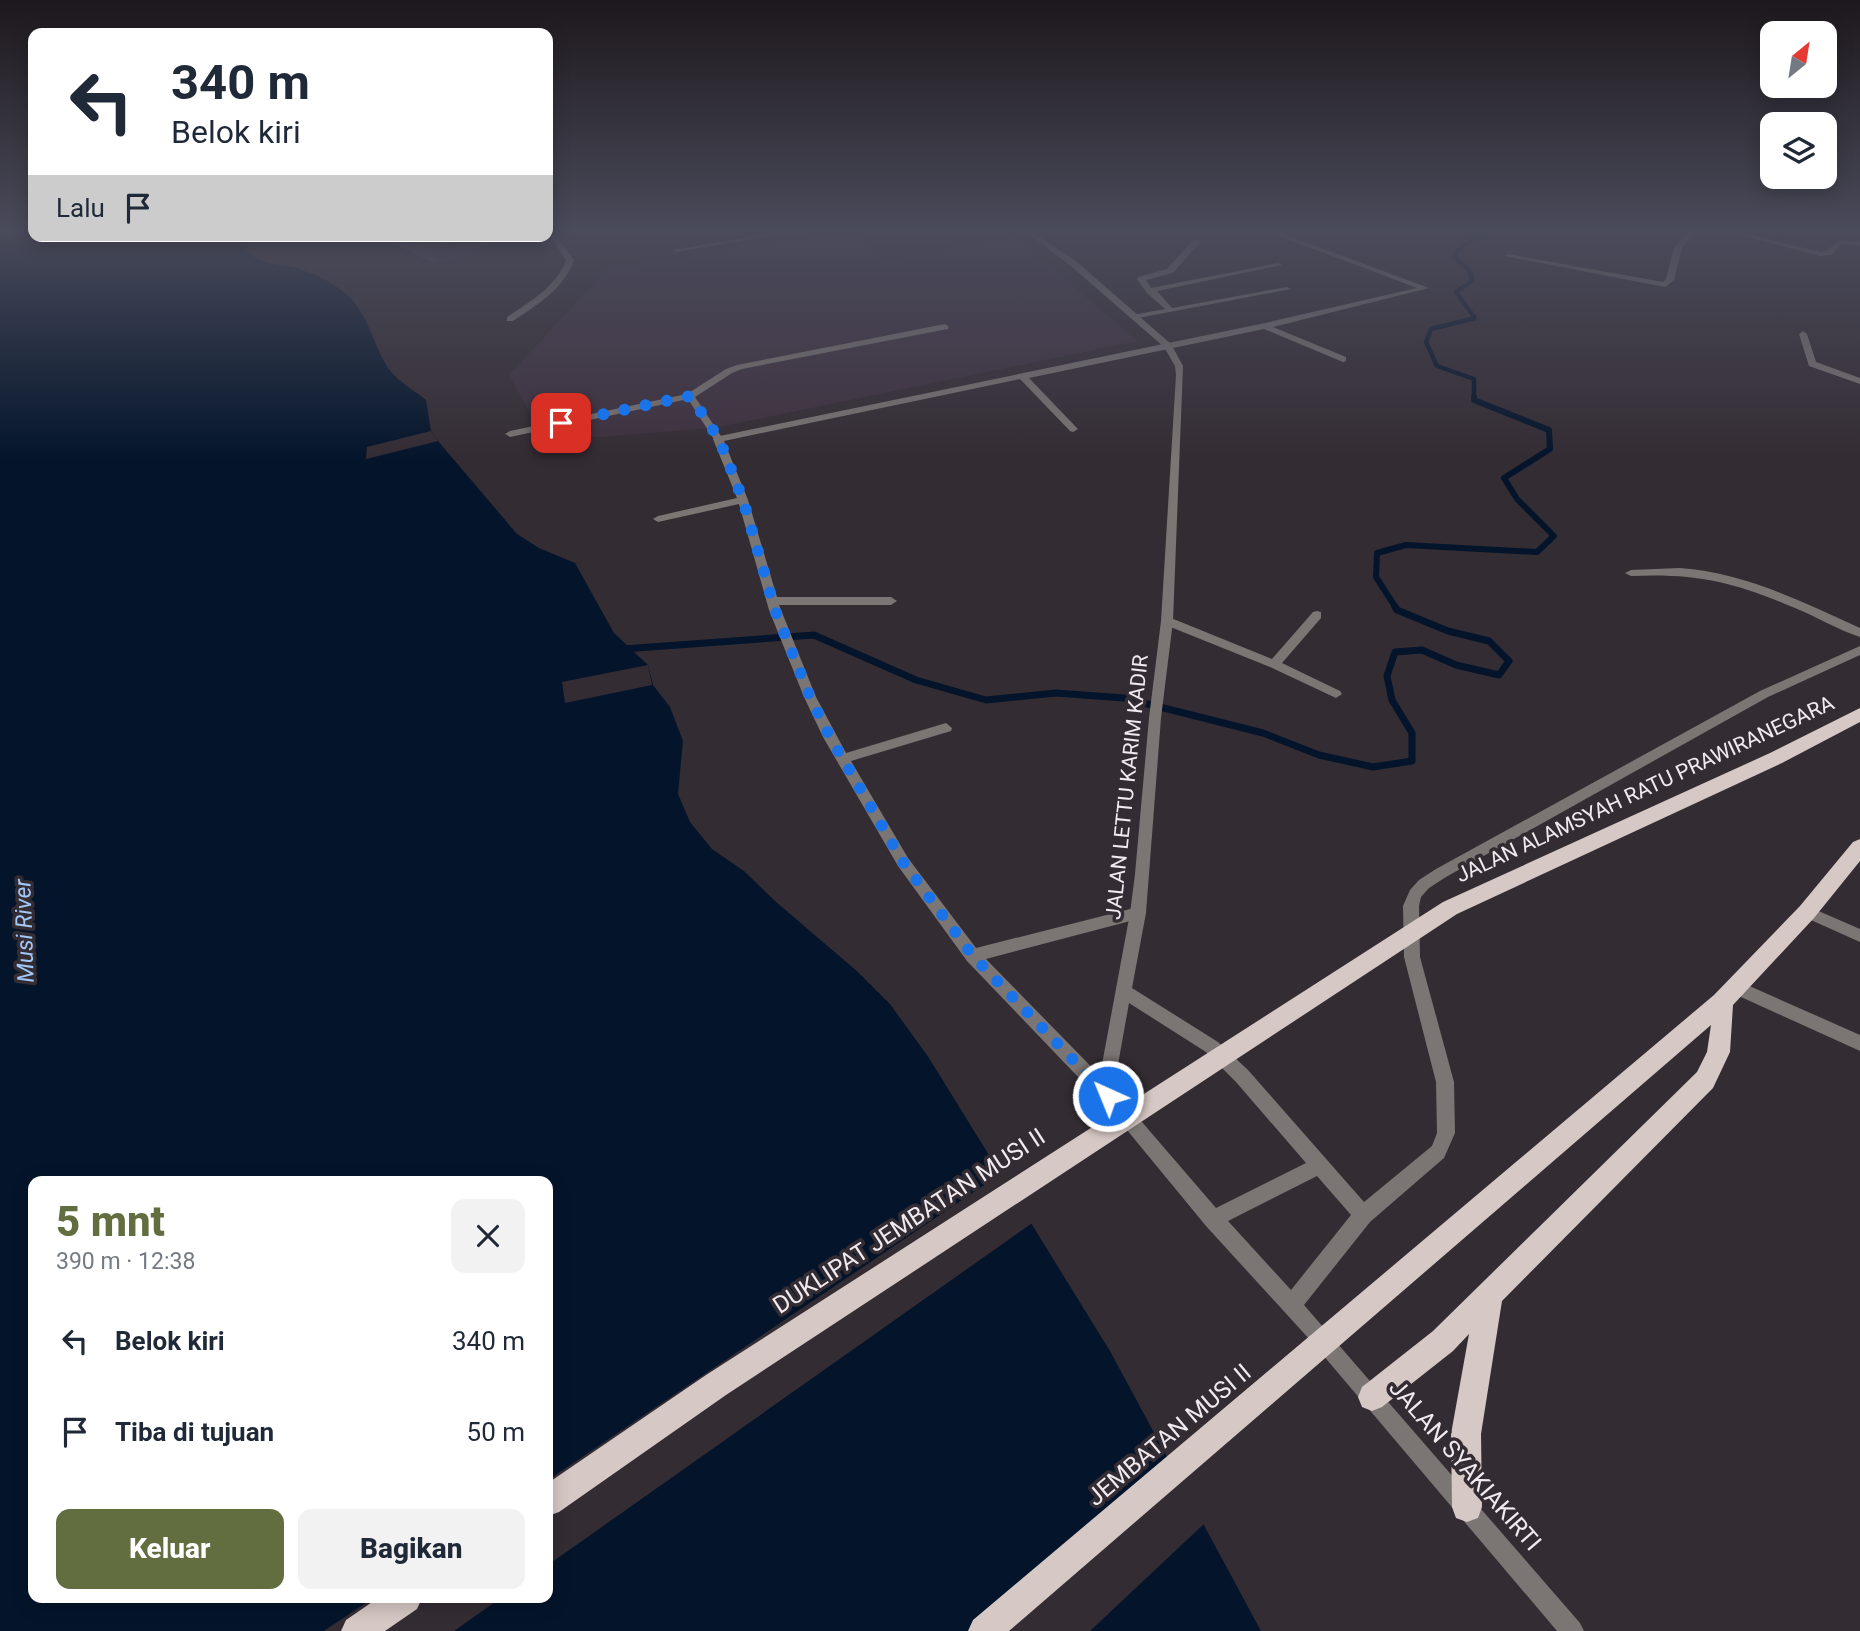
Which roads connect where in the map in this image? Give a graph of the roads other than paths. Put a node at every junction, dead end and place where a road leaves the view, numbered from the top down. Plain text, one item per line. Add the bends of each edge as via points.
1 (526, 308) edge
2 (1126, 308) edge
3 (1181, 308) edge
4 (1340, 308) edge
5 (1170, 310) joint
6 (1136, 317) junction
7 (510, 319) dead end
8 (1265, 326) junction
9 (944, 327) dead end
10 (1803, 334) dead end
11 (1168, 346) junction
12 (1343, 359) dead end
13 (1023, 377) junction
14 (1860, 381) edge
15 (690, 396) junction
16 (1073, 429) dead end
17 (510, 434) dead end
18 (719, 439) junction
19 (743, 500) junction
20 (658, 519) dead end
21 (1631, 573) dead end
22 (773, 601) junction
23 (891, 601) dead end
24 (1317, 615) dead end
25 (1167, 621) junction
26 (1860, 632) edge
27 (1860, 650) edge
28 (1274, 664) junction
29 (1336, 694) dead end
30 (1860, 714) edge
31 (946, 728) dead end
32 (843, 759) junction
33 (1860, 847) edge
34 (1450, 908) joint
35 (1807, 912) junction
36 (1138, 913) junction
37 (1860, 936) edge
38 (973, 956) junction
39 (1125, 992) junction
40 (1729, 994) junction
41 (1860, 1043) edge
42 (1108, 1096) junction
43 (1319, 1166) junction
44 (1363, 1215) junction
45 (1213, 1219) junction
46 (1490, 1294) junction
47 (1290, 1306) junction
48 (1372, 1396) junction
49 (553, 1497) edge
50 (1467, 1507) junction
51 (399, 1603) edge
52 (358, 1631) edge
53 (984, 1631) edge
54 (1572, 1631) edge

1 - 7 street
2 - 6 street, JALAN LETTU KARIM KADIR
3 - 5 street
4 - 8 street
5 - 6 street
6 - 11 street, JALAN LETTU KARIM KADIR
8 - 11 street
8 - 12 street
9 - 15 street via 740,367
10 - 14 street via 1812,364
11 - 13 street
11 - 25 street, JALAN LETTU KARIM KADIR via 1180,375
13 - 16 street
13 - 18 street
15 - 17 street
15 - 18 street
18 - 19 street
19 - 20 street
19 - 22 street
21 - 26 street via 1712,576
22 - 23 street
22 - 32 street via 810,697
24 - 28 street
25 - 28 street
25 - 36 street, JALAN LETTU KARIM KADIR
27 - 44 street via 1764,694 1441,873 1415,894 1410,906 1412,957 1445,1082 1446,1133 1438,1152
28 - 29 street
30 - 34 highway, JALAN ALAMSYAH RATU PRAWIRANEGARA via 1776,758
31 - 32 street
32 - 38 street via 903,862
33 - 35 highway
34 - 49 highway, DUKLIPAT JEMBATAN MUSI II via 842,1302
35 - 37 street
35 - 40 highway
36 - 38 street
36 - 39 street, JALAN LETTU KARIM KADIR
38 - 42 street
39 - 42 street, JALAN LETTU KARIM KADIR
39 - 43 street via 1212,1047
40 - 41 street
40 - 46 highway via 1720,1053 1705,1080
40 - 53 highway, JEMBATAN MUSI II
42 - 45 street
43 - 44 street
43 - 45 street
44 - 47 street
45 - 47 street
46 - 48 highway via 1443,1341
46 - 50 highway via 1466,1434
47 - 48 street, JALAN SYAKIAKIRTI
48 - 50 street, JALAN SYAKIAKIRTI
50 - 54 street, JALAN SYAKIAKIRTI
51 - 52 highway

